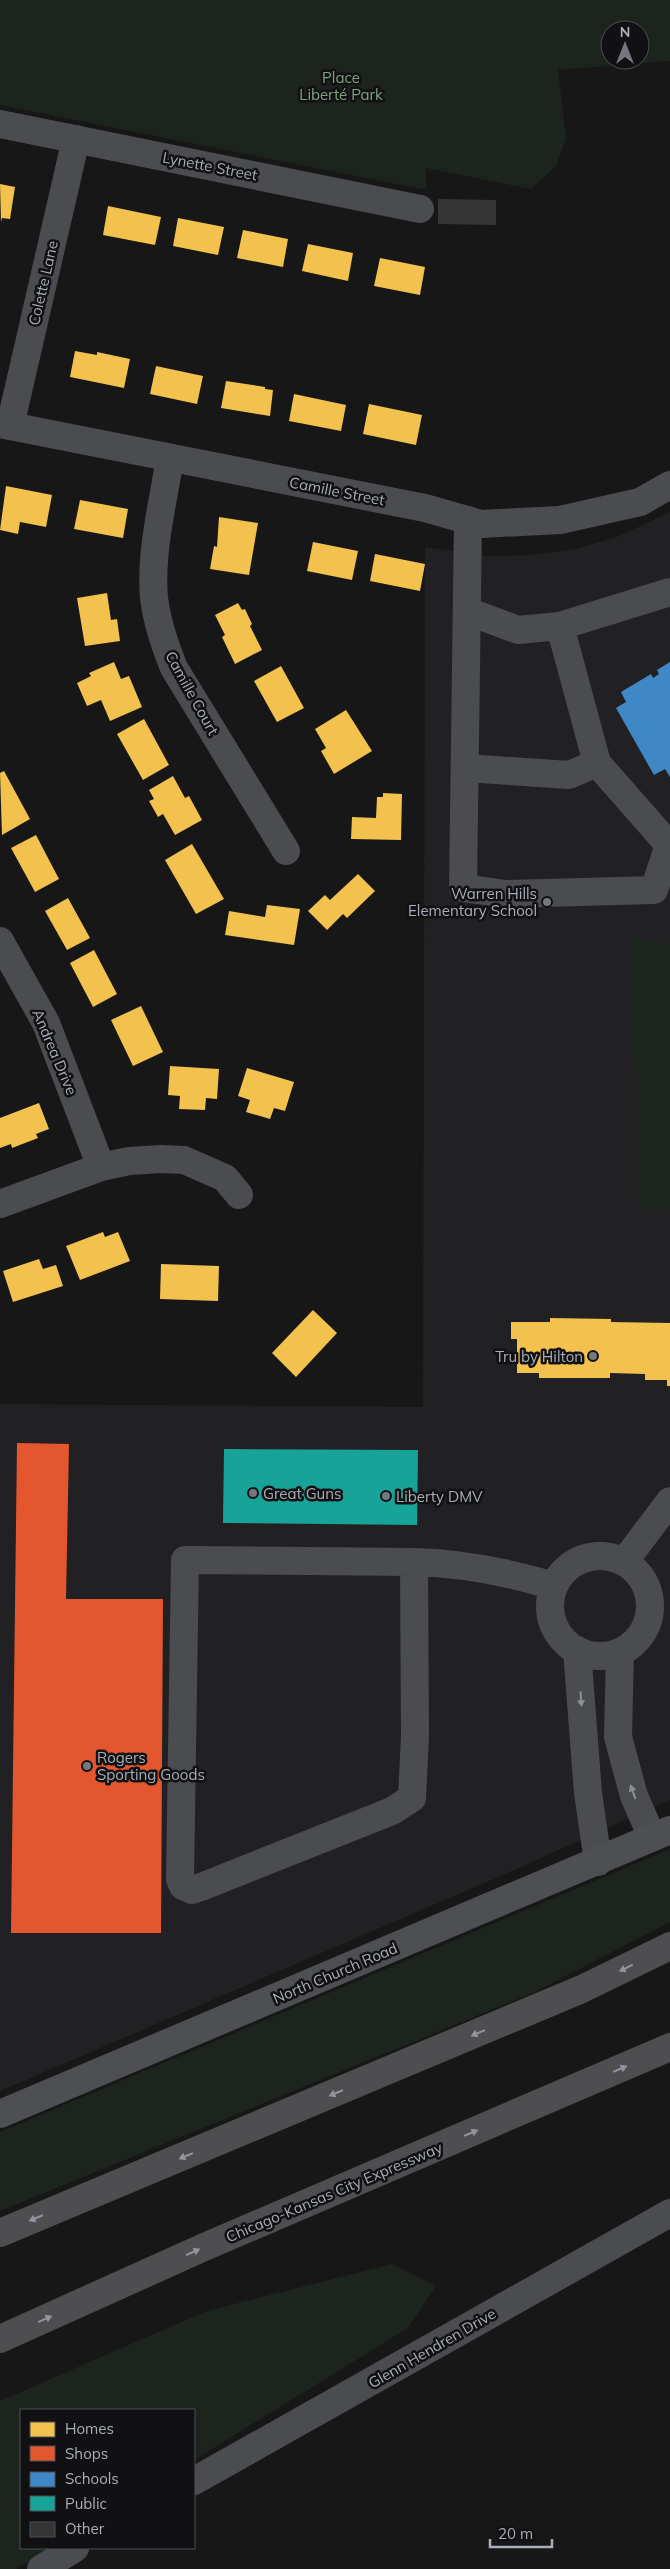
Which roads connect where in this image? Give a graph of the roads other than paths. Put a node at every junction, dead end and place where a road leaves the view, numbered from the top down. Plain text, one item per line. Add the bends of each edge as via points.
1 (0, 124) edge
2 (76, 139) junction
3 (420, 209) dead end
4 (5, 425) edge
5 (170, 458) junction
6 (670, 485) edge
7 (468, 520) junction
8 (670, 592) edge
9 (467, 611) junction
10 (560, 626) junction
11 (596, 763) junction
12 (465, 768) junction
13 (286, 851) dead end
14 (0, 941) edge
15 (100, 1167) junction
16 (239, 1195) dead end
17 (0, 1204) edge
18 (670, 1500) edge
19 (414, 1562) junction
20 (624, 1562) junction
21 (554, 1586) junction
22 (578, 1650) junction
23 (620, 1652) junction
24 (661, 1833) edge
25 (598, 1862) junction
26 (670, 1946) edge
27 (670, 2047) edge
28 (0, 2114) edge
29 (670, 2213) edge
30 (0, 2234) edge
31 (0, 2339) edge
32 (195, 2480) edge
33 (73, 2549) edge
34 (41, 2569) edge

1 - 2 street, Lynette Street
2 - 3 street, Lynette Street
2 - 4 street, Colette Lane
4 - 5 street, Camille Street
5 - 7 street, Camille Street via 425,508
5 - 13 street, Camille Court via 153,571 154,600 163,642 174,668
6 - 7 street, Camille Street via 640,502 560,520 481,524
7 - 9 street
8 - 10 street
9 - 10 street via 518,630
9 - 12 street
10 - 11 street
11 - 12 street via 569,774
11 - 12 street via 669,845 654,890 506,894 463,888
14 - 15 street, Andrea Drive via 46,1023
15 - 16 street via 137,1160 184,1160 224,1178
15 - 17 street
18 - 20 street
19 - 19 street via 185,1560 180,1879 184,1886 192,1890 201,1887 392,1811 412,1798
19 - 21 street via 481,1567
20 - 21 street via 590,1557 568,1567
20 - 23 street via 642,1579 648,1596 649,1614 639,1636
21 - 22 street via 550,1598 553,1623 567,1644
22 - 23 street via 598,1656
22 -> 25 street via 587,1784
24 -> 23 street via 634,1796 618,1737
24 - 25 main road, North Church Road
25 - 28 main road, North Church Road
26 -> 30 highway via 582,1990
31 -> 27 highway, Chicago-Kansas City Expressway via 211,2244
29 - 32 street, Glenn Hendren Drive
33 - 34 street

